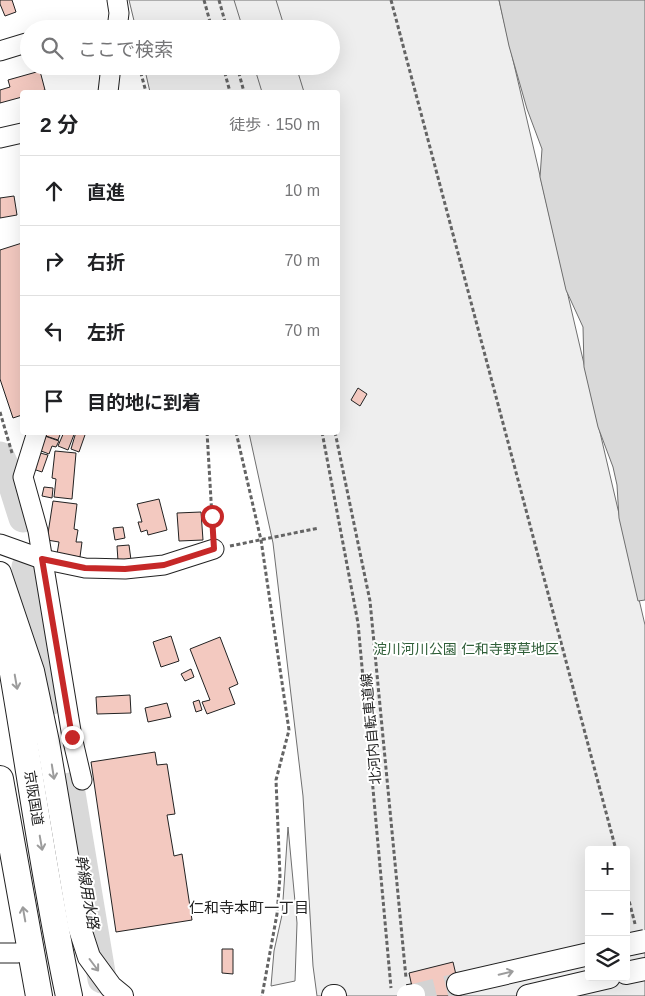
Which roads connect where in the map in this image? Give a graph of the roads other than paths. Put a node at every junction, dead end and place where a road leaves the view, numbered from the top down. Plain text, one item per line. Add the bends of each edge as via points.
1 (20, 45) edge
2 (0, 52) edge
3 (110, 75) edge
4 (108, 90) edge
5 (20, 133) edge
6 (0, 138) edge
7 (36, 435) edge
8 (0, 544) edge
9 (214, 549) road end
10 (42, 559) junction
11 (0, 574) edge
12 (0, 600) edge
13 (72, 737) junction
14 (48, 742) junction
15 (0, 779) edge
16 (82, 780) dead end
17 (645, 941) edge
18 (630, 944) edge
19 (31, 950) junction
20 (0, 952) edge
21 (585, 955) edge
22 (645, 969) edge
23 (630, 972) edge
24 (592, 981) edge
25 (458, 984) tunnel mouth
26 (39, 996) edge
27 (69, 996) edge
28 (122, 996) edge
29 (528, 996) edge

1 - 2 street
3 - 4 street
5 - 6 street
7 - 10 street via 23,477
8 - 10 street
9 - 10 street via 164,565 125,569 85,568
10 - 13 street
11 - 14 main road via 33,671
12 -> 27 highway, 京阪国道
13 - 14 street
13 - 16 street
14 -> 28 main road via 79,926 89,958
19 -> 15 highway, 京阪国道
17 - 18 main road, bridge
19 - 20 street
19 - 26 highway, 京阪国道
25 -> 21 main road
22 - 23 main road
24 - 29 main road

